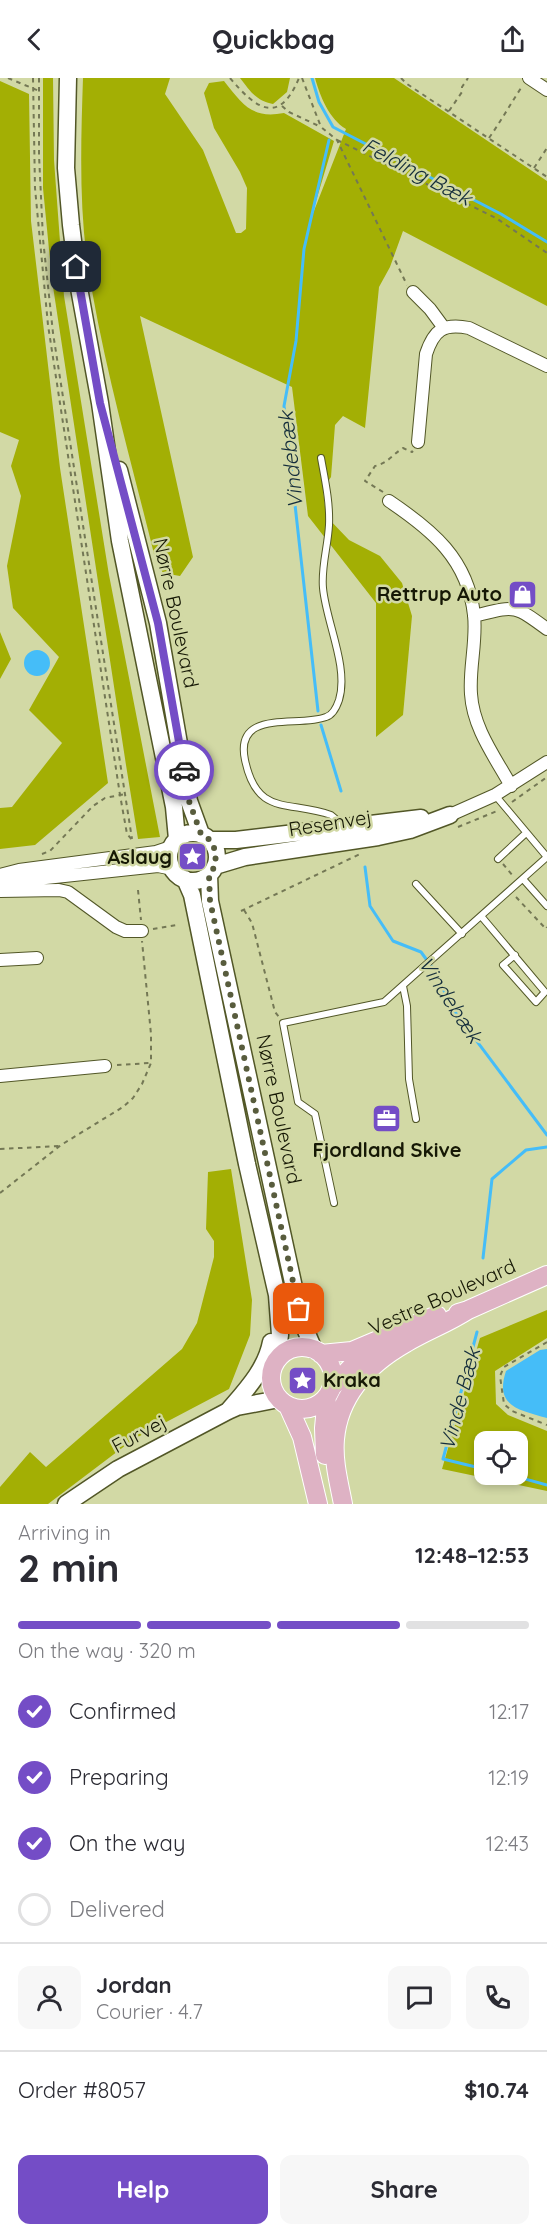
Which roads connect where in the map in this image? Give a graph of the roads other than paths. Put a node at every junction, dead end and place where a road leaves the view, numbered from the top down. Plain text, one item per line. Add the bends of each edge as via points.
1 (68, 78) edge
2 (528, 78) edge
3 (547, 90) edge
4 (413, 292) road end
5 (444, 328) junction
6 (547, 366) edge
7 (100, 403) junction
8 (418, 442) road end
9 (321, 458) dead end
10 (389, 501) road end
11 (474, 616) junction
12 (547, 629) edge
13 (547, 762) edge
14 (511, 786) junction
15 (495, 795) junction
16 (450, 815) junction
17 (338, 828) junction
18 (526, 833) junction
19 (206, 837) junction
20 (174, 843) junction
21 (498, 859) road end
22 (545, 864) edge
23 (212, 870) junction
24 (179, 874) junction
25 (0, 877) edge
26 (521, 881) junction
27 (416, 884) dead end
28 (0, 891) edge
29 (547, 906) edge
30 (482, 916) junction
31 (142, 931) road end
32 (462, 934) junction
33 (515, 955) junction
34 (37, 958) dead end
35 (0, 960) edge
36 (403, 986) junction
37 (105, 1066) road end
38 (0, 1076) edge
39 (416, 1119) dead end
40 (334, 1203) dead end
41 (547, 1264) edge
42 (547, 1275) edge
43 (277, 1294) junction
44 (468, 1310) junction
45 (317, 1352) junction
46 (274, 1366) junction
47 (329, 1391) junction
48 (283, 1403) junction
49 (232, 1409) junction
50 (66, 1504) edge
51 (318, 1504) edge
52 (335, 1504) edge
53 (343, 1504) edge

1 - 7 street, Nørre Boulevard via 66,168 70,225
2 - 3 street
4 - 5 street
5 - 6 street via 469,328
5 - 8 street via 436,333 426,354
7 - 19 street, Nørre Boulevard via 158,623 189,801
7 - 20 street, Nørre Boulevard via 120,542 174,807
9 - 17 lane via 329,504 323,587 339,656 339,699 327,717 266,723 254,729 246,737 243,749 247,771 258,794 269,802 331,815
10 - 11 street via 422,523 443,544 460,569
11 - 12 street via 508,608 523,612
11 - 14 street via 471,694 486,742
13 - 14 street, Resenvej
14 - 15 street, Resenvej
15 - 16 street, Resenvej
15 - 18 lane
16 - 17 street, Resenvej
16 - 23 street, Resenvej via 410,830 245,857
17 - 19 street, Resenvej via 236,840
18 - 21 lane
18 - 22 lane via 547,857
19 - 20 street via 189,833
19 - 23 street via 216,852
20 - 24 street via 169,858
20 - 25 street via 156,852 19,870
22 - 26 lane
23 - 24 street via 197,880
23 - 45 street, Nørre Boulevard via 210,901 295,1293 304,1326
24 - 25 street via 158,866 27,880
24 - 43 street via 192,895
26 - 29 lane
26 - 30 lane
27 - 32 lane
28 - 31 street via 68,892 116,927
30 - 32 lane
30 - 33 lane
32 - 36 lane
33 - 33 lane via 545,992 536,1002 503,965
34 - 35 street
36 - 39 lane via 409,1079
36 - 40 lane via 384,1002 283,1023 298,1102 315,1114
37 - 38 street
41 - 45 main road, Vestre Boulevard via 367,1346 352,1351
42 - 44 main road, Vestre Boulevard
43 - 46 street via 280,1335
43 - 49 street via 265,1362
44 - 47 main road, Vestre Boulevard via 382,1345 356,1362
44 - 53 main road via 381,1358 355,1385 339,1419 335,1440
45 - 46 main road via 289,1350
45 - 47 main road via 331,1369
46 - 48 main road via 271,1382
46 - 49 street, Furvej
47 - 48 main road via 314,1407 296,1409
47 - 52 main road via 324,1447
48 - 49 street, Furvej
48 - 51 main road via 302,1437
49 - 50 street, Furvej via 118,1469

